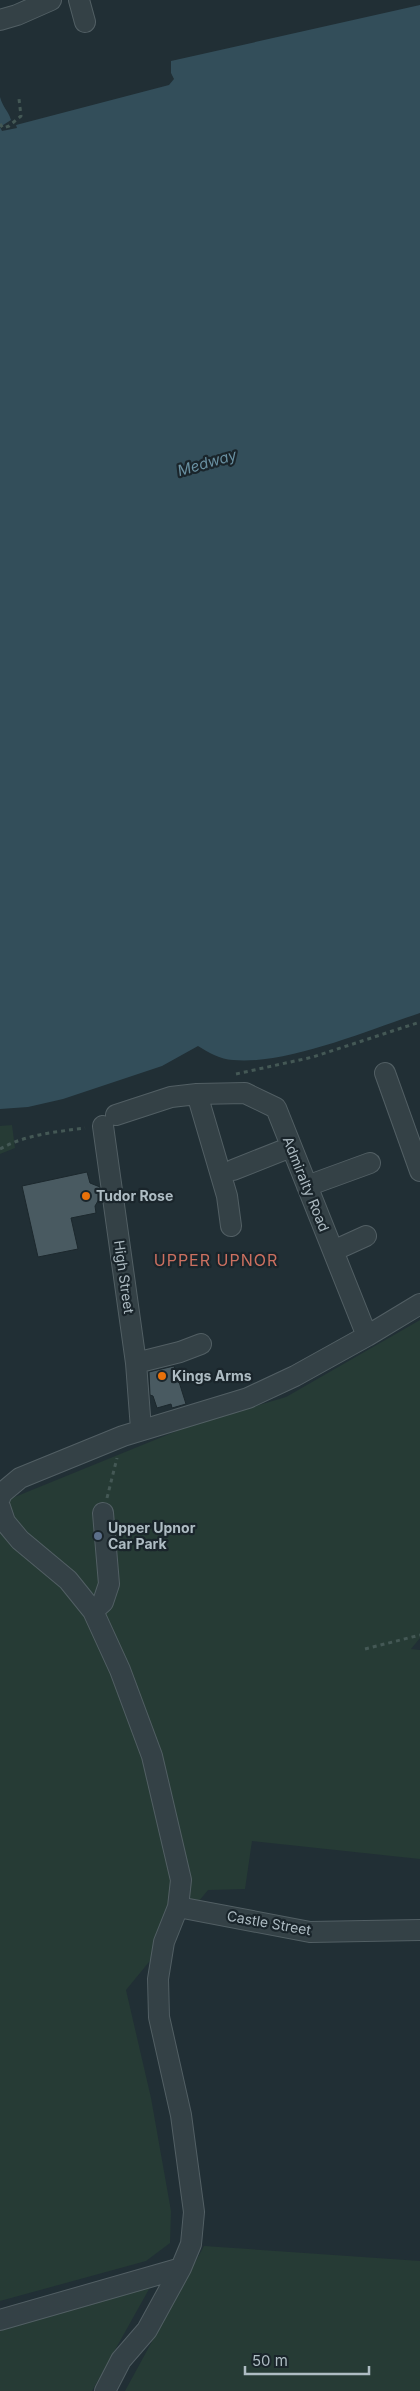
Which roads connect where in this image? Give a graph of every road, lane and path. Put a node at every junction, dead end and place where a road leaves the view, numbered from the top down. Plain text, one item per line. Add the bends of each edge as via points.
1 (51, 0) edge
2 (79, 0) edge
3 (0, 20) edge
4 (85, 22) dead end
5 (19, 99) dead end
6 (0, 124) edge
7 (420, 1022) edge
8 (385, 1072) dead end
9 (227, 1076) dead end
10 (196, 1094) junction
11 (110, 1121) junction
12 (291, 1147) junction
13 (0, 1149) edge
14 (370, 1163) dead end
15 (233, 1170) dead end
16 (420, 1171) edge
17 (307, 1186) junction
18 (231, 1226) dead end
19 (366, 1236) dead end
20 (333, 1251) junction
21 (420, 1304) edge
22 (367, 1336) junction
23 (201, 1344) dead end
24 (136, 1363) junction
25 (132, 1432) junction
26 (0, 1498) edge
27 (0, 1507) edge
28 (103, 1512) joint
29 (93, 1610) junction
30 (420, 1636) edge
31 (365, 1649) dead end
32 (178, 1907) junction
33 (420, 1930) edge
34 (181, 2268) junction
35 (0, 2320) edge
36 (105, 2391) edge

1 - 3 street
2 - 4 street
5 - 6 path via 20,116 9,126 3,128
7 - 9 path via 313,1057
8 - 16 street
10 - 11 street, Admiralty Road via 171,1098
10 - 12 street, Admiralty Road via 245,1092 276,1108
10 - 18 street via 227,1196
11 - 13 path via 37,1135
11 - 24 street, High Street
12 - 15 street
12 - 17 street, Admiralty Road
14 - 17 street
17 - 20 street, Admiralty Road
19 - 20 street
20 - 22 street, Admiralty Road
21 - 22 street
22 - 25 street via 248,1398
23 - 24 street
24 - 25 street, High Street
25 - 26 street via 20,1478
25 - 28 path
27 - 29 street via 6,1522 20,1540 68,1580
28 - 29 street via 109,1584 103,1602
29 - 32 street via 120,1670 152,1756 181,1880
30 - 31 path
32 - 33 street, Castle Street via 310,1932
32 - 34 street via 164,1942 158,1979 158,2017 181,2115 194,2212 191,2244
34 - 35 street
34 - 36 street via 147,2330 121,2360

